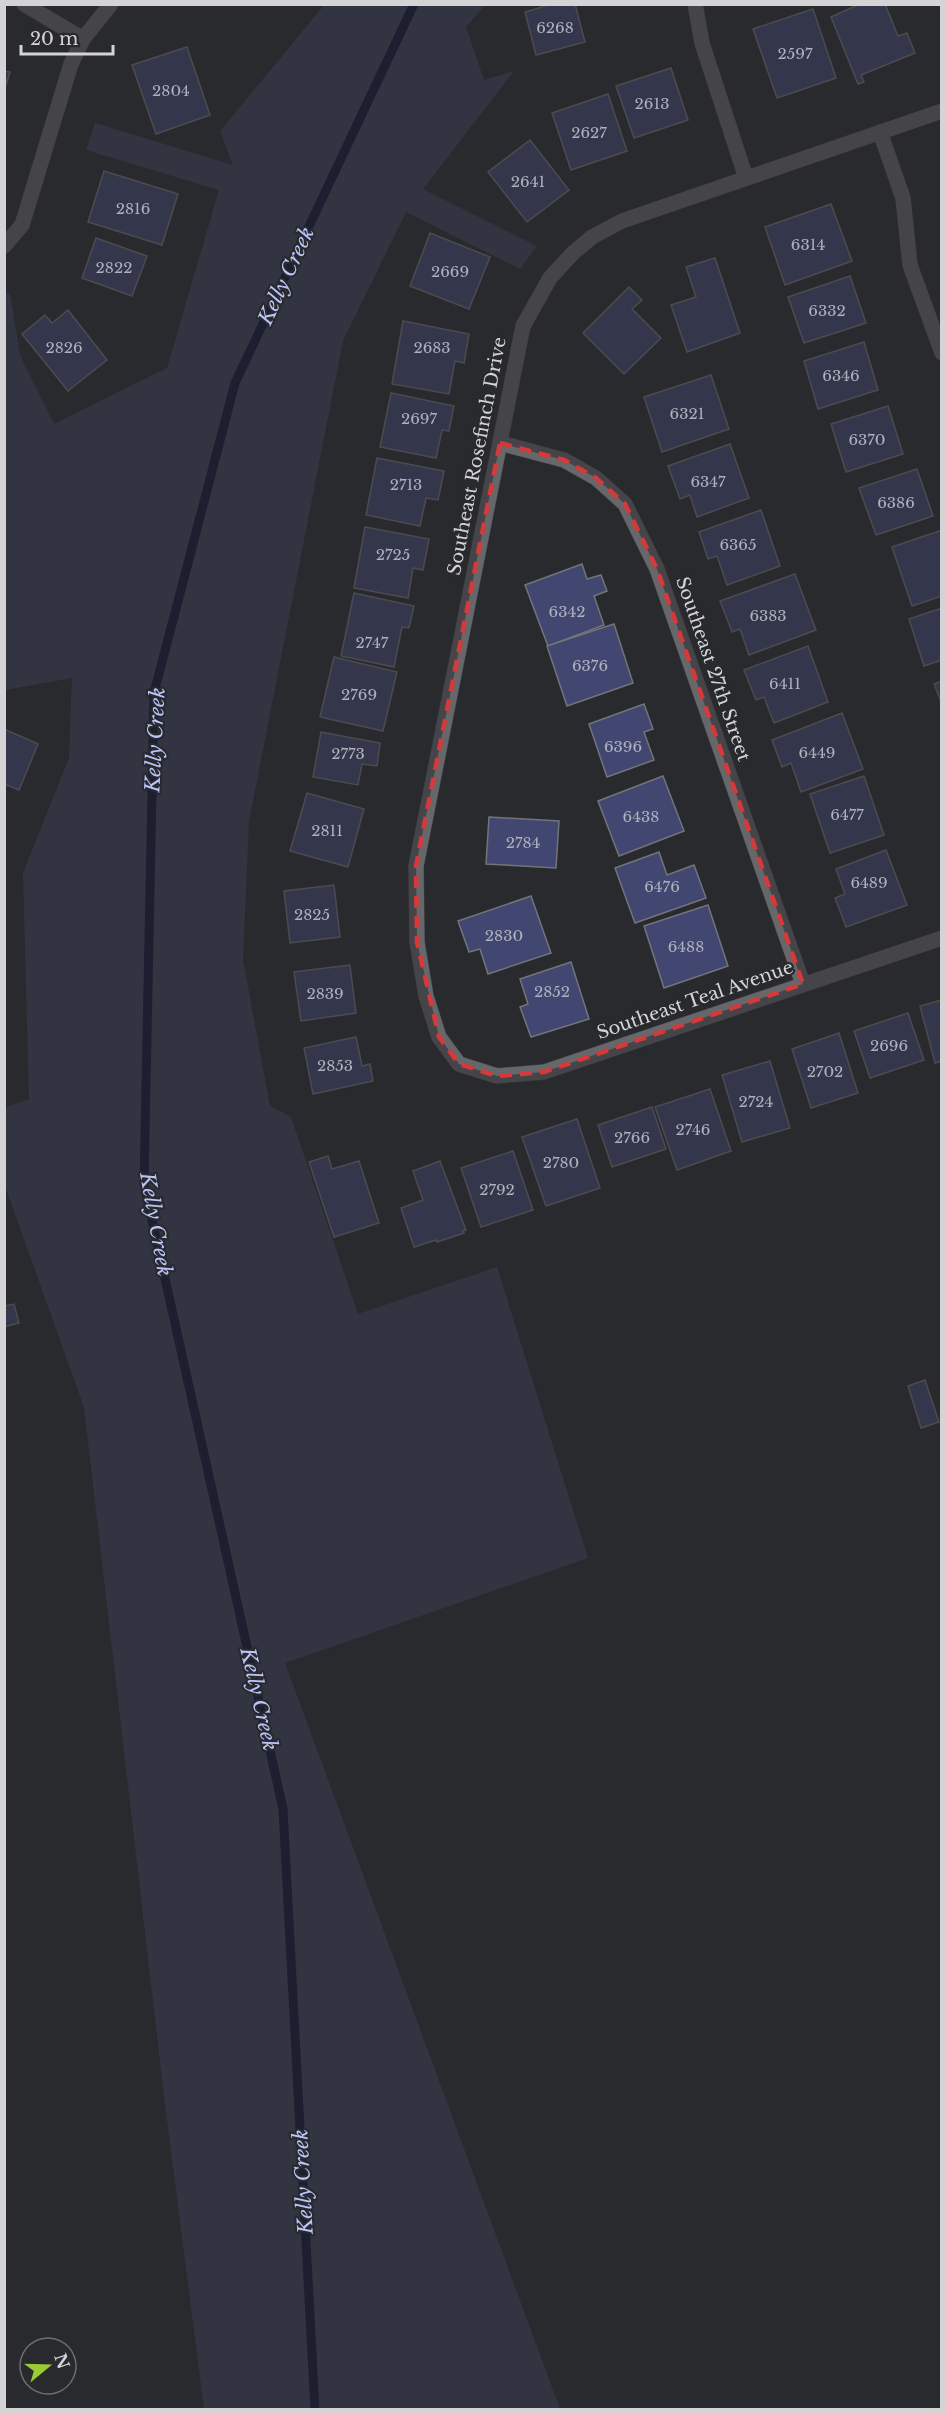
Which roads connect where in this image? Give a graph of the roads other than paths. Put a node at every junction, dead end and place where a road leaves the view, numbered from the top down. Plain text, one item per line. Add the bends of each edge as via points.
1 (24, 4) edge
2 (111, 4) edge
3 (694, 4) edge
4 (83, 39) junction
5 (942, 111) edge
6 (880, 132) junction
7 (746, 178) junction
8 (4, 246) edge
9 (942, 353) edge
10 (500, 443) junction
11 (942, 938) edge
12 (803, 984) junction
13 (459, 1064) joint

1 - 4 street
2 - 4 street
3 - 7 street via 702,43
4 - 8 street via 70,64 21,225
5 - 6 street, Southeast Rosefinch Drive
6 - 7 street, Southeast Rosefinch Drive
6 - 9 street via 903,198 910,265
7 - 10 street, Southeast Rosefinch Drive via 622,221 592,237 550,278 523,326
10 - 12 street, Southeast 27th Street via 564,460 596,478 625,504 657,569
10 - 13 street, Southeast Rosefinch Drive via 416,866 417,942 426,996 439,1037
11 - 12 street, Southeast Teal Avenue
12 - 13 street, Southeast Teal Avenue via 544,1072 497,1076

